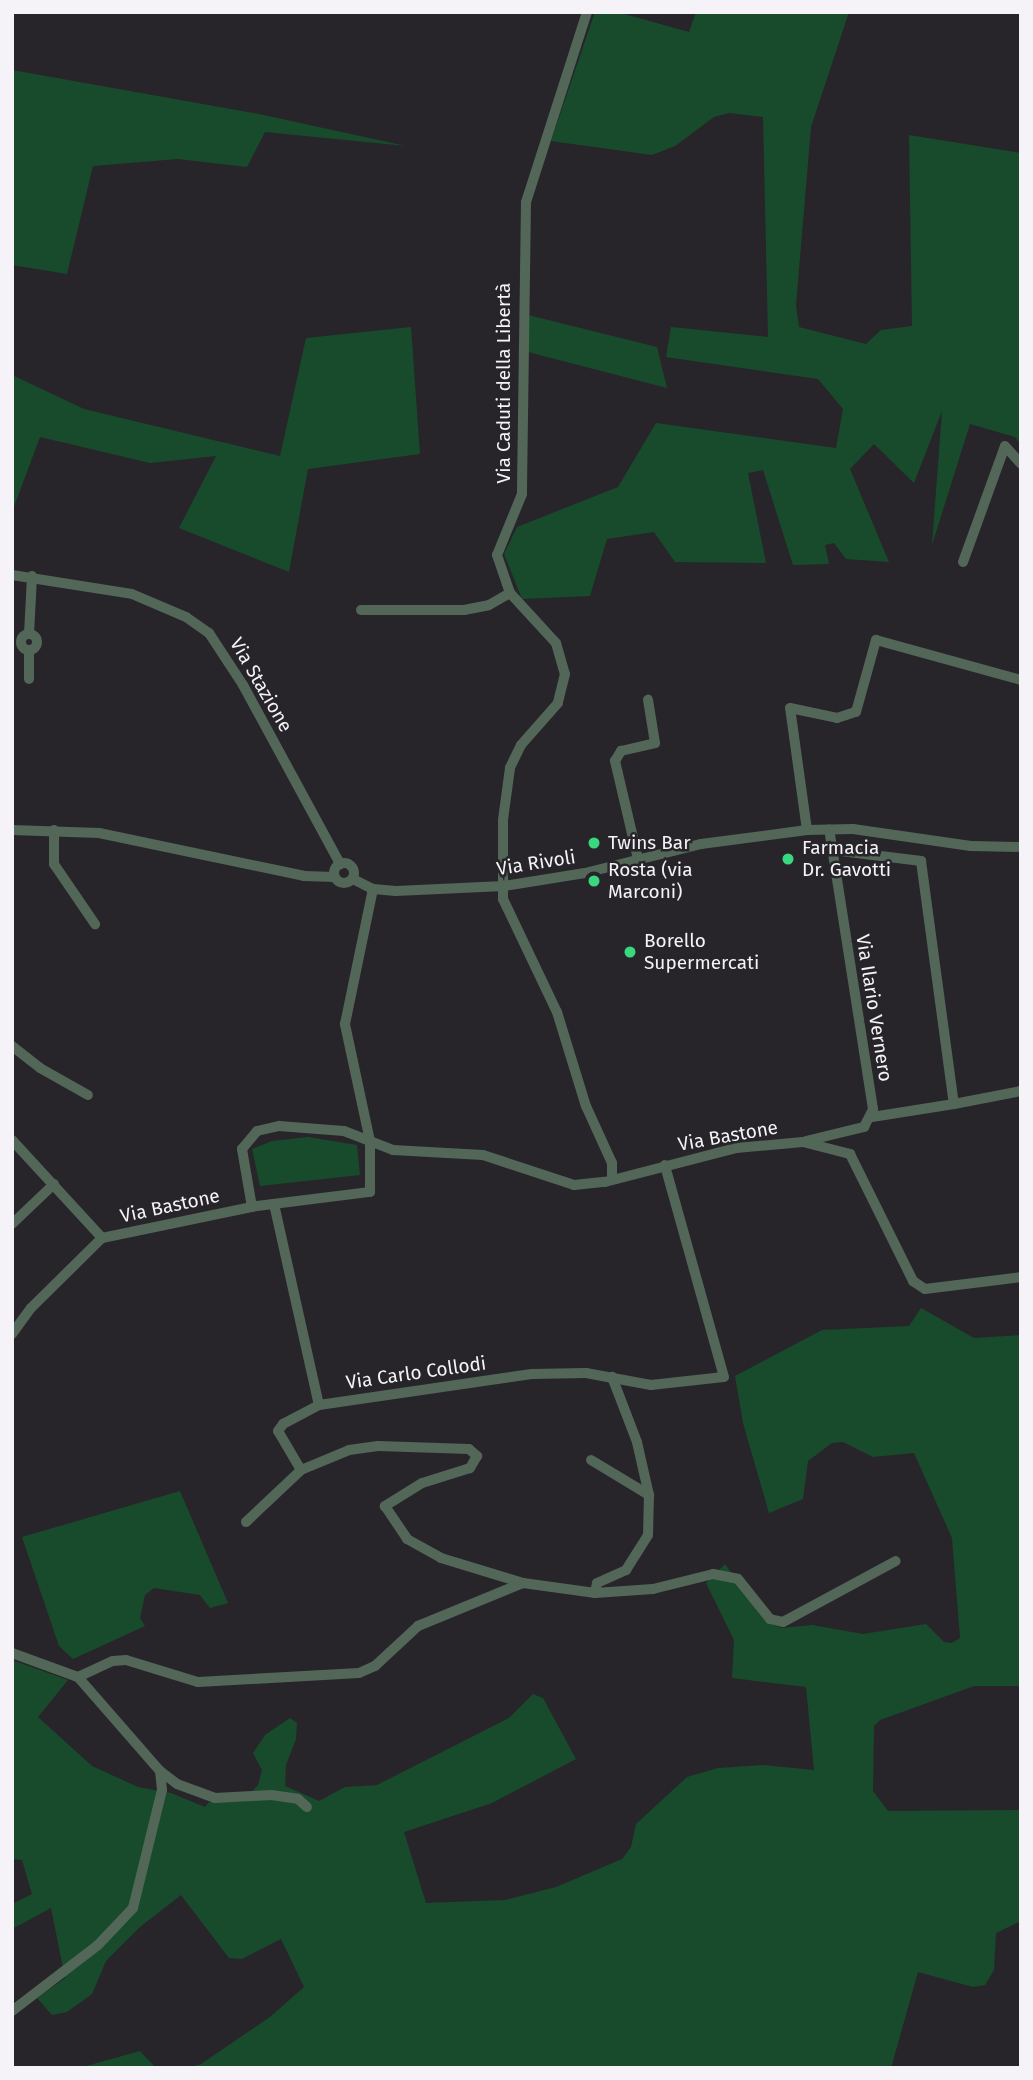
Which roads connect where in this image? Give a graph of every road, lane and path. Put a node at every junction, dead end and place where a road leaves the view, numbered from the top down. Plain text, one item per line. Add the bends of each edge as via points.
1 (587, 12) edge
2 (1021, 464) edge
3 (963, 562) dead end
4 (12, 575) edge
5 (32, 576) junction
6 (510, 593) junction
7 (362, 610) dead end
8 (29, 679) dead end
9 (1021, 680) edge
10 (648, 701) dead end
11 (12, 830) edge
12 (54, 830) junction
13 (807, 830) junction
14 (829, 830) junction
15 (1021, 847) edge
16 (832, 850) junction
17 (638, 859) junction
18 (340, 864) junction
19 (335, 877) junction
20 (353, 879) junction
21 (504, 886) junction
22 (373, 889) junction
23 (95, 924) dead end
24 (12, 1046) edge
25 (1021, 1091) edge
26 (88, 1095) dead end
27 (954, 1104) junction
28 (872, 1117) junction
29 (12, 1140) edge
30 (370, 1141) junction
31 (803, 1142) junction
32 (665, 1165) junction
33 (612, 1177) junction
34 (54, 1184) junction
35 (274, 1204) junction
36 (252, 1207) junction
37 (12, 1224) edge
38 (102, 1238) junction
39 (1021, 1278) edge
40 (12, 1335) edge
41 (612, 1377) junction
42 (318, 1405) junction
43 (591, 1460) dead end
44 (301, 1470) junction
45 (649, 1495) junction
46 (246, 1522) dead end
47 (896, 1561) dead end
48 (523, 1583) junction
49 (595, 1593) junction
50 (12, 1653) edge
51 (78, 1677) junction
52 (160, 1772) junction
53 (307, 1807) dead end
54 (12, 2011) edge

1 - 6 street, Via Caduti della Libertà via 526,202 522,494 497,555
2 - 3 street via 1005,446
4 - 5 street, Via Stazione
5 - 8 street via 29,634 37,642 29,650
5 - 18 street, Via Stazione via 132,594 209,633 243,685
6 - 7 street via 489,605 464,610
6 - 21 street, Via Caduti della Libertà via 556,643 565,674 558,703 522,745 510,768 503,820
9 - 13 street via 876,640 856,712 850,717 790,708
10 - 17 street via 655,743 621,751 615,761
11 - 12 street
12 - 19 street via 99,833 304,876
12 - 23 street via 54,863
13 - 14 street, Via Rivoli
13 - 17 street, Via Rivoli
14 - 15 street, Via Rivoli
14 - 16 street, Via Ilario Vernero
16 - 27 street via 921,861
16 - 28 street, Via Ilario Vernero
17 - 21 street, Via Rivoli
18 - 19 street
18 - 20 street, Via Stazione via 352,866
19 - 20 street via 344,883
20 - 22 street, Via Rivoli
21 - 22 street, Via Rivoli via 419,892
21 - 33 street, Via Caduti della Libertà via 504,904 557,1012 586,1106 612,1163
22 - 30 street via 345,1024
24 - 26 street
25 - 27 street
27 - 28 street
28 - 31 street via 855,1131
29 - 34 street
30 - 33 street, Via Bastone via 393,1150 483,1155 559,1183 591,1184
30 - 35 street, Via Bastone via 370,1192
30 - 36 street, Via Bastone via 308,1125 257,1131 242,1149
31 - 32 street, Via Bastone via 759,1144
31 - 39 street, Via Bastone via 850,1154 913,1281 925,1289
32 - 33 street, Via Bastone
32 - 41 street, Via Carlo Collodi via 724,1377 651,1385
34 - 37 street
34 - 38 street
35 - 36 street, Via Bastone
35 - 42 street
36 - 38 street, Via Bastone
38 - 40 street, Via Bastone via 31,1308
41 - 42 street, Via Carlo Collodi via 532,1374
41 - 45 street via 638,1442
42 - 44 street, Via Carlo Collodi via 278,1431
43 - 45 street
44 - 46 street
44 - 48 street via 349,1450 378,1446 470,1449 477,1457 470,1468 422,1483 385,1506 407,1539 441,1558
45 - 49 street via 648,1535 626,1570 597,1583
47 - 49 street via 783,1622 770,1619 738,1579 713,1574 653,1589
48 - 49 street
48 - 51 street via 418,1626 375,1666 359,1674 198,1682 126,1660
50 - 51 street
51 - 52 street
52 - 53 street via 177,1784 215,1798 271,1795 298,1798
52 - 54 street via 162,1790 133,1908 98,1945

